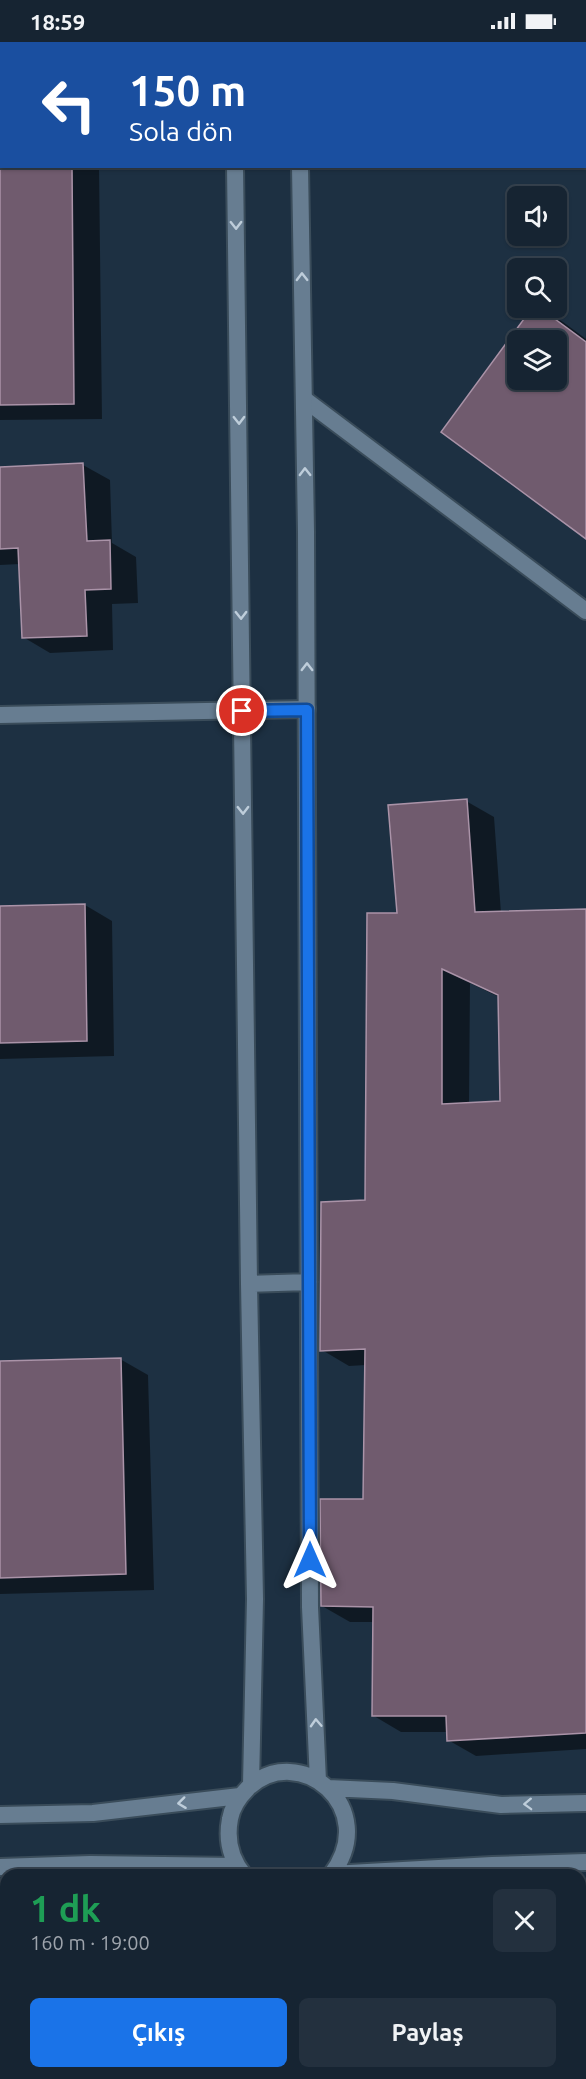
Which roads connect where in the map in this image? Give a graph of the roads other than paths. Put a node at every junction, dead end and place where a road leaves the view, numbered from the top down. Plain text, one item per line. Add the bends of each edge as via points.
1 (235, 168) edge
2 (300, 168) edge
3 (304, 399) junction
4 (586, 611) edge
5 (307, 710) junction
6 (242, 711) junction
7 (0, 715) edge
8 (309, 1282) junction
9 (249, 1284) junction
10 (323, 1785) junction
11 (246, 1791) junction
12 (586, 1803) edge
13 (0, 1815) edge
14 (586, 1862) edge
15 (0, 1867) edge
16 (215, 1869) edge
17 (240, 1869) edge
18 (336, 1869) edge
19 (428, 1869) edge

1 -> 6 street
3 -> 2 street
3 - 4 street
5 -> 3 street
5 - 6 street
5 - 8 street
6 - 7 street
6 -> 9 street
8 - 9 street
10 -> 8 street via 310,1607
9 - 11 street via 255,1599
10 - 11 street via 305,1775 277,1774
12 -> 10 street via 501,1805
10 - 18 street via 340,1803 347,1821 348,1840
11 -> 13 street via 93,1813
11 - 17 street via 231,1812 228,1830 229,1848
14 - 19 street
15 - 16 street via 90,1864

